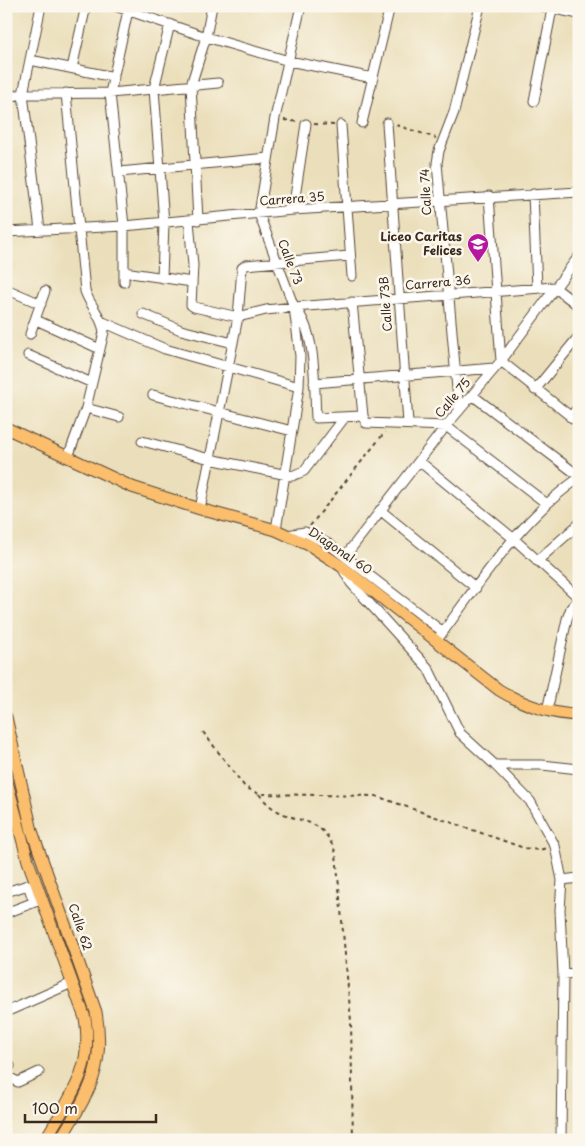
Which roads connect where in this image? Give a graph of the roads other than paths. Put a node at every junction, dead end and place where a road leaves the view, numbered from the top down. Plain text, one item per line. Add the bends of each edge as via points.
1 (41, 6) edge
2 (86, 6) edge
3 (115, 6) edge
4 (212, 6) edge
5 (301, 6) edge
6 (390, 6) edge
7 (480, 6) edge
8 (540, 6) edge
9 (129, 8) edge
10 (552, 8) junction
11 (579, 14) edge
12 (170, 24) junction
13 (206, 37) junction
14 (30, 60) junction
15 (289, 61) junction
16 (72, 68) junction
17 (114, 77) junction
18 (373, 78) junction
19 (218, 83) dead end
20 (190, 85) junction
21 (154, 89) junction
22 (110, 93) junction
23 (23, 94) junction
24 (66, 94) junction
25 (6, 96) edge
26 (534, 101) dead end
27 (362, 123) dead end
28 (387, 123) dead end
29 (306, 124) dead end
30 (341, 125) dead end
31 (268, 158) junction
32 (195, 165) junction
33 (160, 168) junction
34 (119, 172) junction
35 (579, 192) edge
36 (533, 194) junction
37 (489, 196) junction
38 (439, 200) junction
39 (391, 204) junction
40 (346, 208) junction
41 (293, 210) junction
42 (259, 214) junction
43 (194, 220) junction
44 (164, 223) junction
45 (124, 226) junction
46 (81, 227) junction
47 (40, 230) junction
48 (6, 232) edge
49 (349, 256) junction
50 (579, 256) edge
51 (276, 263) junction
52 (124, 272) junction
53 (352, 276) dead end
54 (162, 278) junction
55 (124, 282) dead end
56 (192, 282) junction
57 (554, 287) junction
58 (537, 288) junction
59 (6, 289) edge
60 (45, 291) dead end
61 (495, 291) junction
62 (447, 296) junction
63 (398, 299) junction
64 (352, 302) junction
65 (41, 304) junction
66 (579, 306) edge
67 (294, 307) junction
68 (143, 314) dead end
69 (238, 317) junction
70 (36, 320) junction
71 (103, 322) junction
72 (30, 334) dead end
73 (579, 336) edge
74 (233, 343) junction
75 (100, 349) junction
76 (28, 355) dead end
77 (501, 360) junction
78 (228, 367) junction
79 (494, 368) junction
80 (453, 371) junction
81 (404, 374) junction
82 (361, 378) junction
83 (92, 383) junction
84 (314, 383) junction
85 (299, 386) junction
86 (535, 390) junction
87 (153, 395) dead end
88 (472, 395) junction
89 (579, 407) edge
90 (86, 408) junction
91 (459, 411) junction
92 (219, 414) junction
93 (120, 417) dead end
94 (345, 417) junction
95 (570, 417) junction
96 (364, 419) junction
97 (408, 423) junction
98 (579, 423) edge
99 (446, 426) junction
100 (6, 428) edge
101 (292, 431) junction
102 (142, 441) dead end
103 (68, 457) junction
104 (210, 459) junction
105 (419, 461) junction
106 (284, 476) junction
107 (579, 477) edge
108 (547, 504) junction
109 (200, 509) junction
110 (380, 510) junction
111 (579, 524) edge
112 (282, 532) junction
113 (514, 539) junction
114 (343, 560) junction
115 (537, 561) junction
116 (476, 588) junction
117 (579, 598) edge
118 (440, 636) junction
119 (547, 711) junction
120 (579, 715) edge
121 (6, 717) edge
122 (495, 765) junction
123 (579, 770) edge
124 (6, 778) edge
125 (579, 878) edge
126 (562, 880) junction
127 (6, 892) edge
128 (38, 900) junction
129 (6, 913) edge
130 (579, 973) edge
131 (563, 974) junction
132 (72, 983) junction
133 (6, 1012) edge
134 (39, 1072) dead end
135 (6, 1076) edge
136 (45, 1140) edge
137 (60, 1140) edge
138 (561, 1140) edge

1 - 14 street
2 - 16 street
3 - 9 street
4 - 13 street
5 - 15 street, Calle 73
6 - 18 street
7 - 38 street, Calle 74 via 454,112 439,151
8 - 10 street
9 - 12 street
9 - 17 street
10 - 11 street
10 - 26 street
12 - 13 street
12 - 21 street
13 - 15 street
13 - 20 street
14 - 16 street
14 - 23 street
15 - 18 street
15 - 31 street, Calle 73
16 - 17 street
17 - 22 street
18 - 27 street
19 - 20 street
20 - 21 street
20 - 32 street
21 - 22 street
21 - 33 street
22 - 24 street
22 - 34 street
23 - 24 street
23 - 25 street
23 - 47 street
24 - 46 street
28 - 39 street, Calle 73B
29 - 41 street
30 - 40 street
31 - 32 street
31 - 42 street, Calle 73
32 - 33 street
32 - 43 street
33 - 34 street
33 - 44 street
34 - 45 street
35 - 36 street, Carrera 35
36 - 37 street, Carrera 35
36 - 58 street
37 - 38 street, Carrera 35
37 - 61 street
38 - 39 street, Carrera 35
38 - 62 street, Calle 74
39 - 40 street, Carrera 35
39 - 63 street, Calle 73B
40 - 41 street, Carrera 35
40 - 49 street
41 - 42 street, Carrera 35
42 - 43 street, Carrera 35
42 - 51 street, Calle 73
43 - 44 street, Carrera 35
43 - 56 street
44 - 45 street, Carrera 35
44 - 54 street
45 - 46 street, Carrera 35
45 - 52 street
46 - 47 street, Carrera 35
46 - 71 street via 85,291
47 - 48 street, Carrera 35
49 - 51 street
49 - 53 street
50 - 57 street, Calle 75
51 - 67 street, Calle 73
51 - 69 street via 242,268
52 - 54 street
52 - 55 street
54 - 56 street
56 - 69 street via 194,307
57 - 58 street, Carrera 36
57 - 66 street
57 - 77 street, Calle 75
58 - 61 street, Carrera 36
59 - 65 street
60 - 65 street
61 - 62 street, Carrera 36
61 - 77 street
62 - 63 street, Carrera 36
62 - 80 street, Calle 74
63 - 64 street, Carrera 36
63 - 81 street, Calle 73B
64 - 67 street, Carrera 36
64 - 82 street
65 - 70 street
67 - 69 street, Carrera 36
67 - 84 street via 308,333
67 - 85 street, Calle 73 via 299,344
68 - 74 street via 182,330
69 - 74 street
70 - 72 street
70 - 75 street
71 - 75 street
71 - 78 street via 165,349
73 - 86 street
74 - 78 street
75 - 83 street
76 - 83 street
77 - 79 street, Calle 75
77 - 86 street
78 - 85 street
78 - 92 street
79 - 80 street
79 - 88 street, Calle 75
80 - 81 street
80 - 91 street, Calle 74
81 - 82 street
81 - 97 street, Calle 73B
82 - 84 street
82 - 96 street
83 - 90 street
84 - 94 street via 316,418
85 - 101 street, Calle 73
86 - 95 street
87 - 92 street
88 - 91 street, Calle 75
88 - 107 street
89 - 95 street
90 - 93 street
90 - 103 street
91 - 99 street, Calle 75
92 - 101 street
92 - 104 street
94 - 96 street
94 - 106 street via 304,471 299,475
95 - 98 street
96 - 97 street via 371,424
97 - 99 street
99 - 105 street, Calle 75
99 - 108 street
100 - 103 main road, Diagonal 60
101 - 106 street, Calle 73
102 - 104 street
103 - 109 main road, Diagonal 60 via 132,487
104 - 106 street
104 - 109 street
105 - 110 street, Calle 75
105 - 113 street
106 - 112 street, Calle 73
107 - 108 street
108 - 113 street
109 - 112 main road, Diagonal 60
110 - 114 street, Calle 75
110 - 116 street
111 - 115 street
112 - 114 main road, Diagonal 60
112 - 114 street via 305,532
113 - 115 street
113 - 116 street
114 - 118 main road, Diagonal 60
114 - 122 street via 351,583 428,668 460,733
115 - 117 street
116 - 118 street
117 - 119 street via 567,619
118 - 119 main road, Diagonal 60 via 499,690 527,705
119 - 120 main road, Diagonal 60
121 - 137 main road, Calle 62 via 32,831 96,1012 99,1032 100,1050 93,1079
122 - 123 street via 542,764
122 - 126 street via 530,802 554,846
124 - 128 main road
125 - 126 street
126 - 131 street
127 - 128 street via 28,885
128 - 129 street
128 - 132 main road
130 - 131 street
131 - 138 street
132 - 133 street
132 - 136 main road via 85,1018 86,1061 73,1093
134 - 135 street via 18,1082

